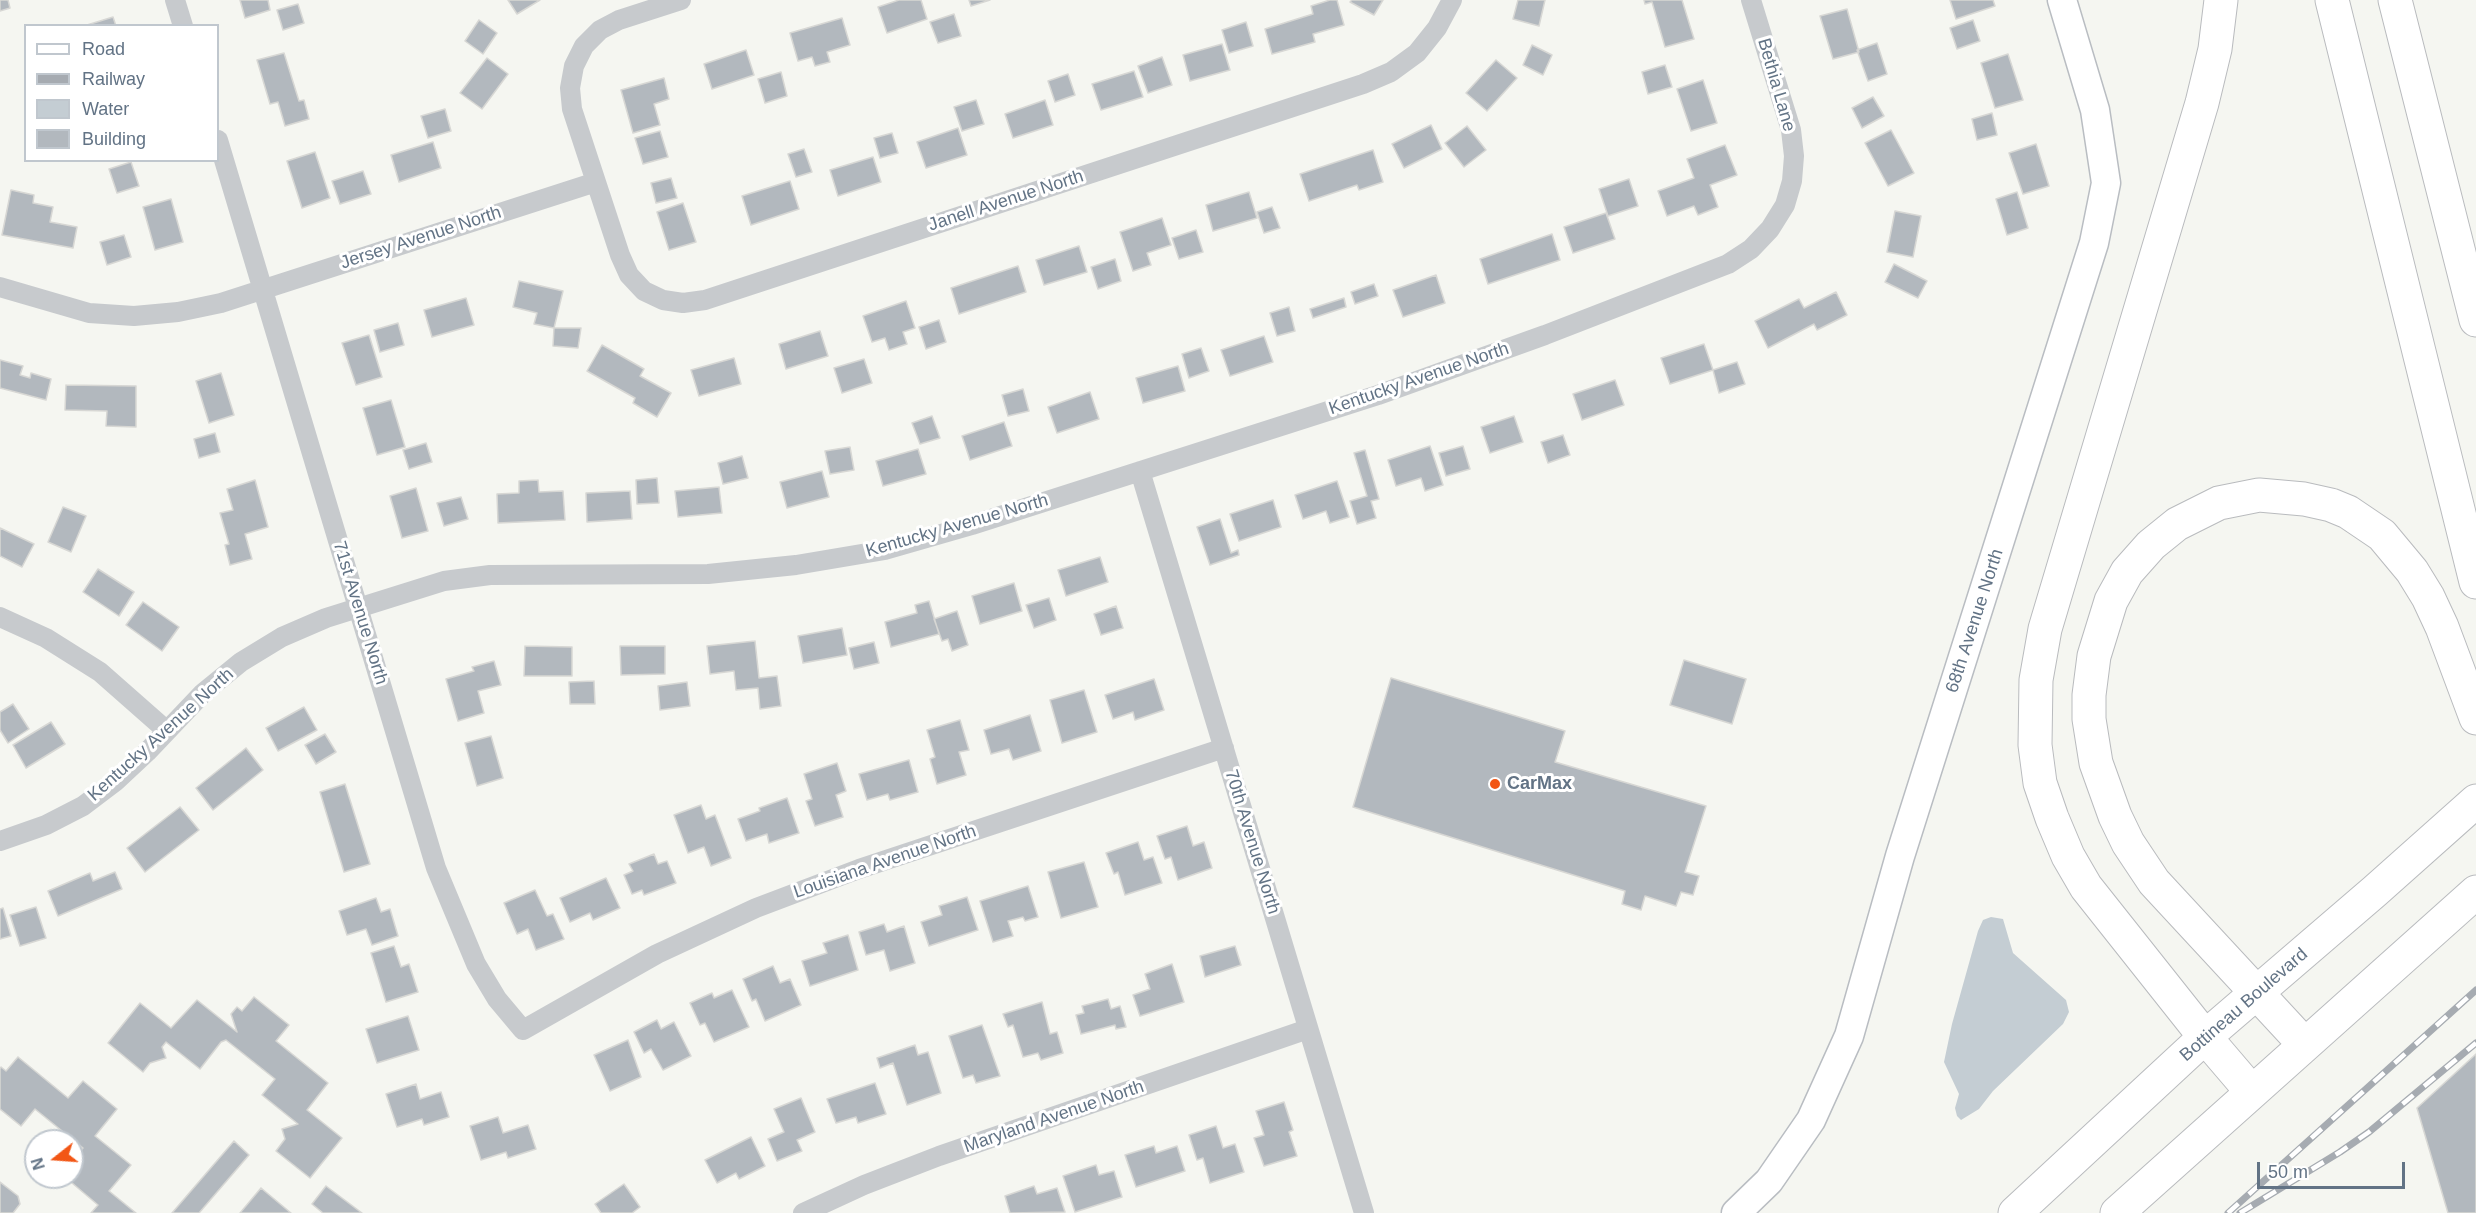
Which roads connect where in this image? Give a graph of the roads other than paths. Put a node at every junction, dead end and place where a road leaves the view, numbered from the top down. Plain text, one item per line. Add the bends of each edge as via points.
1 (176, 0) edge
2 (681, 0) edge
3 (1452, 0) edge
4 (1751, 0) edge
5 (2062, 0) edge
6 (2221, 0) edge
7 (2332, 0) edge
8 (2395, 0) edge
9 (182, 24) edge
10 (219, 143) edge
11 (596, 182) junction
12 (1785, 205) joint
13 (0, 287) edge
14 (262, 289) junction
15 (2476, 320) edge
16 (1140, 471) junction
17 (2476, 582) edge
18 (358, 607) junction
19 (0, 617) edge
20 (2476, 718) edge
21 (167, 732) junction
22 (1224, 748) junction
23 (2476, 801) edge
24 (0, 841) edge
25 (2476, 892) edge
26 (2258, 992) junction
27 (560, 1007) joint
28 (1308, 1029) junction
29 (2205, 1037) junction
30 (2305, 1045) junction
31 (2252, 1092) junction
32 (803, 1213) edge
33 (1364, 1213) edge
34 (1736, 1213) edge
35 (2015, 1213) edge
36 (2117, 1213) edge

1 - 9 street
2 - 11 street via 600,30 584,46 574,66 570,88 573,109
3 - 11 street, Janell Avenue North via 1417,53 1391,72 1363,84 705,300 663,300 644,291 629,275
4 - 12 street, Bethia Lane via 1791,130 1794,156
5 - 34 street, 68th Avenue North via 2095,110 2106,183 2094,243 1900,856 1849,1036 1811,1120 1769,1181
6 - 29 highway via 2202,103 2046,628 2035,709 2040,783 2068,856 2086,887
7 - 17 highway
8 - 15 highway
10 - 14 street, 71st Avenue North
11 - 14 street, Jersey Avenue North
12 - 16 street, Kentucky Avenue North via 1751,249 1728,264 1378,395
13 - 14 street, Jersey Avenue North via 89,313 134,316 221,303
14 - 18 street, 71st Avenue North
16 - 18 street, Kentucky Avenue North via 896,546 796,565 708,574 490,575 444,581
16 - 22 street, 70th Avenue North
18 - 21 street, Kentucky Avenue North via 282,637 241,662 203,693
18 - 27 street, 71st Avenue North via 436,868 476,964 497,999 523,1030
19 - 21 street via 46,638 100,672
20 - 26 highway via 2428,597 2398,552 2382,535 2348,512 2304,499 2259,495 2219,503 2177,524 2139,555 2111,600 2094,656 2089,719 2096,763 2128,843 2154,882
21 - 24 street, Kentucky Avenue North via 116,781 83,806 46,825
22 - 27 street, Louisiana Avenue North via 859,869 756,908 657,954
22 - 28 street, 70th Avenue North
23 - 26 highway, Bottineau Boulevard
25 - 30 highway
26 - 29 highway, Bottineau Boulevard
26 - 30 highway
28 - 32 street, Maryland Avenue North via 939,1156
28 - 33 street, 70th Avenue North
29 - 31 highway
29 - 35 highway, Bottineau Boulevard
30 - 31 highway
31 - 36 highway

